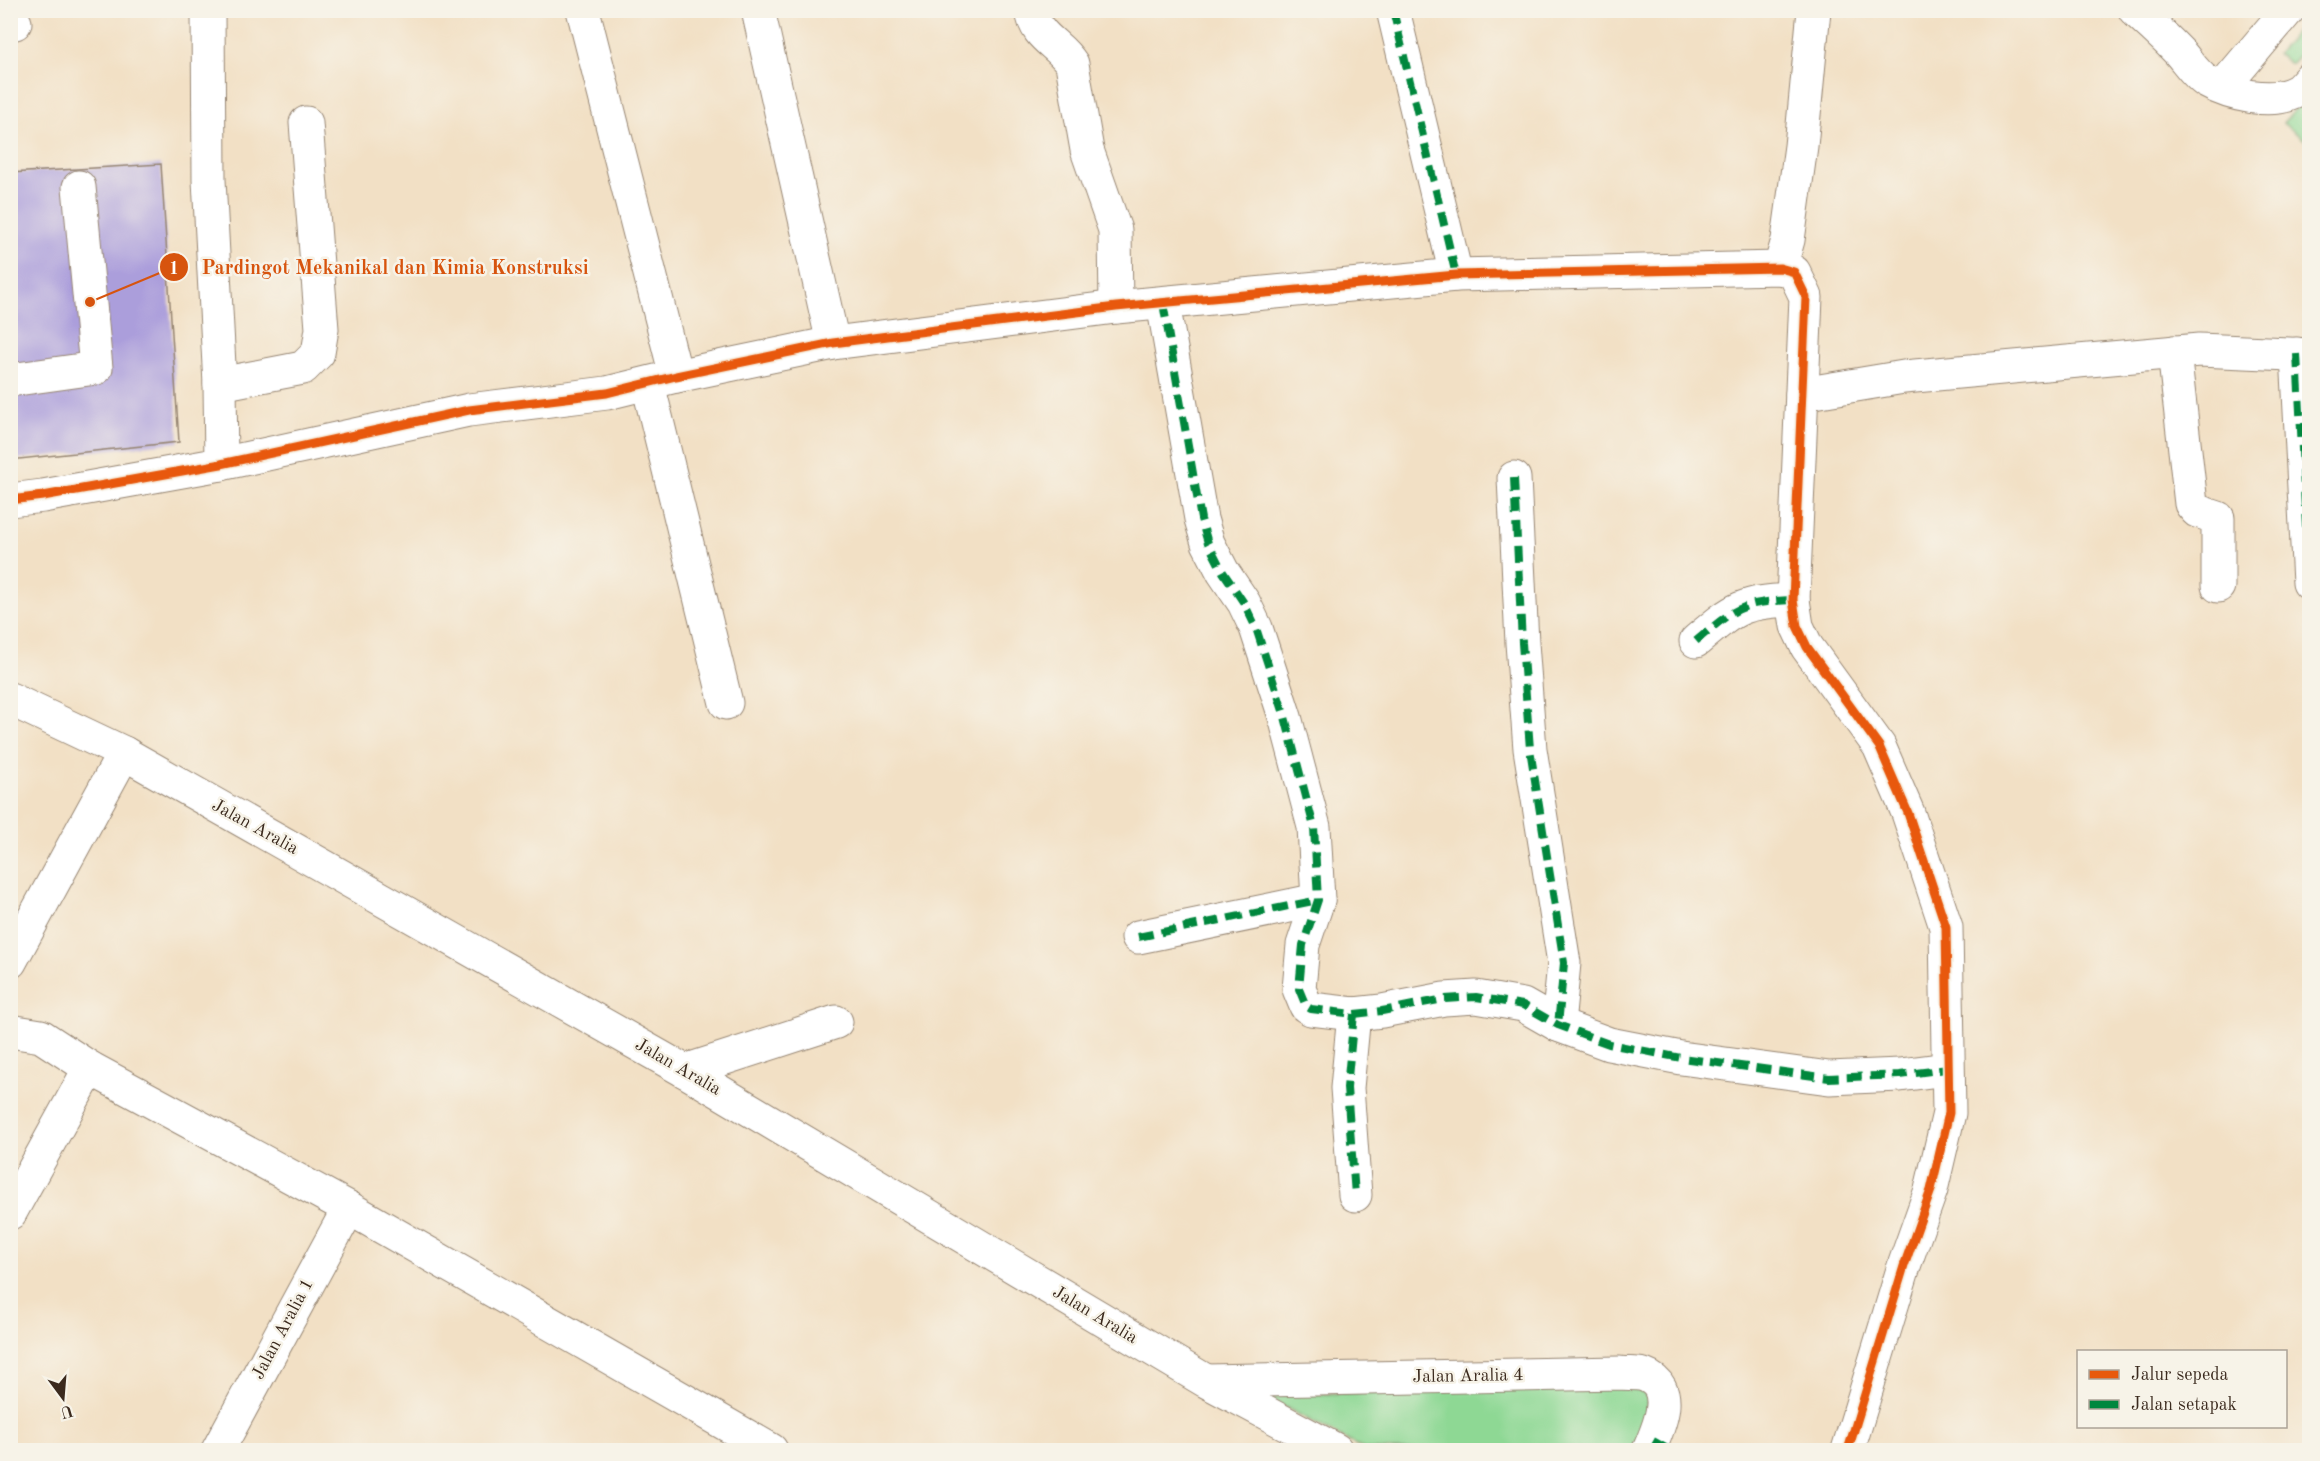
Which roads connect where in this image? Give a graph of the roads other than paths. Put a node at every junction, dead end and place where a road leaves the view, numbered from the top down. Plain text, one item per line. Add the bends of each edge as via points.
1 (208, 10) edge
2 (583, 10) edge
3 (758, 10) edge
4 (1032, 10) edge
5 (1393, 10) edge
6 (1814, 10) edge
7 (2135, 10) edge
8 (2288, 10) edge
9 (2310, 78) edge
10 (2222, 88) junction
11 (306, 123) dead end
12 (79, 187) dead end
13 (1780, 268) junction
14 (1456, 275) junction
15 (1163, 303) junction
16 (1116, 307) junction
17 (833, 343) junction
18 (2174, 352) junction
19 (2303, 354) edge
20 (10, 380) edge
21 (662, 380) junction
22 (220, 384) junction
23 (1802, 394) junction
24 (221, 464) junction
25 (1514, 478) dead end
26 (10, 500) edge
27 (2309, 583) edge
28 (2218, 586) dead end
29 (1793, 600) junction
30 (1696, 641) dead end
31 (10, 699) edge
32 (726, 702) dead end
33 (124, 753) junction
34 (1318, 900) junction
35 (1138, 936) dead end
36 (10, 962) edge
37 (1354, 1014) junction
38 (836, 1022) dead end
39 (1558, 1025) junction
40 (10, 1031) edge
41 (90, 1068) junction
42 (1947, 1070) junction
43 (686, 1071) junction
44 (1355, 1195) dead end
45 (349, 1208) junction
46 (10, 1213) edge
47 (1206, 1381) junction
48 (1657, 1447) edge
49 (218, 1450) edge
50 (771, 1450) edge
51 (1336, 1450) edge
52 (1848, 1450) edge

1 - 22 street via 209,180
2 - 21 street
3 - 17 street
4 - 16 street via 1035,26 1072,64 1088,150 1115,230
5 - 14 street
6 - 13 street via 1801,146 1788,240
7 - 10 street via 2206,81
8 - 10 street
9 - 10 street via 2298,90 2272,97 2257,98
11 - 22 street via 322,329 318,353 303,368
12 - 20 street via 96,368
13 - 14 street
13 - 23 street via 1794,272 1806,297
14 - 15 street
15 - 16 street
15 - 34 street via 1201,519 1208,543 1256,628 1285,717 1314,827
16 - 17 street
17 - 21 street
18 - 19 street
18 - 23 street via 1904,377
18 - 28 street via 2191,504 2197,511 2217,518
19 - 27 street
21 - 24 street via 607,393 469,410
21 - 32 street
22 - 24 street
23 - 29 street
24 - 26 street
25 - 39 street via 1530,749 1564,963
29 - 30 street via 1746,605 1727,614
29 - 42 street via 1797,626 1808,647 1879,746 1908,813 1946,927
31 - 33 street, Jalan Aralia
33 - 36 street
33 - 43 street, Jalan Aralia
34 - 35 street
34 - 37 street via 1303,945 1299,989 1311,1009
37 - 39 street via 1476,997 1523,1005
37 - 44 street via 1347,1088
38 - 43 street
39 - 42 street via 1609,1044 1829,1078
40 - 41 street via 41,1036
41 - 45 street
41 - 46 street
42 - 52 street via 1949,1113 1931,1190
43 - 47 street, Jalan Aralia
45 - 49 street, Jalan Aralia 1
45 - 50 street
47 - 48 street, Jalan Aralia 4 via 1620,1373 1645,1376 1657,1385 1664,1402
47 - 51 street, Jalan Aralia

